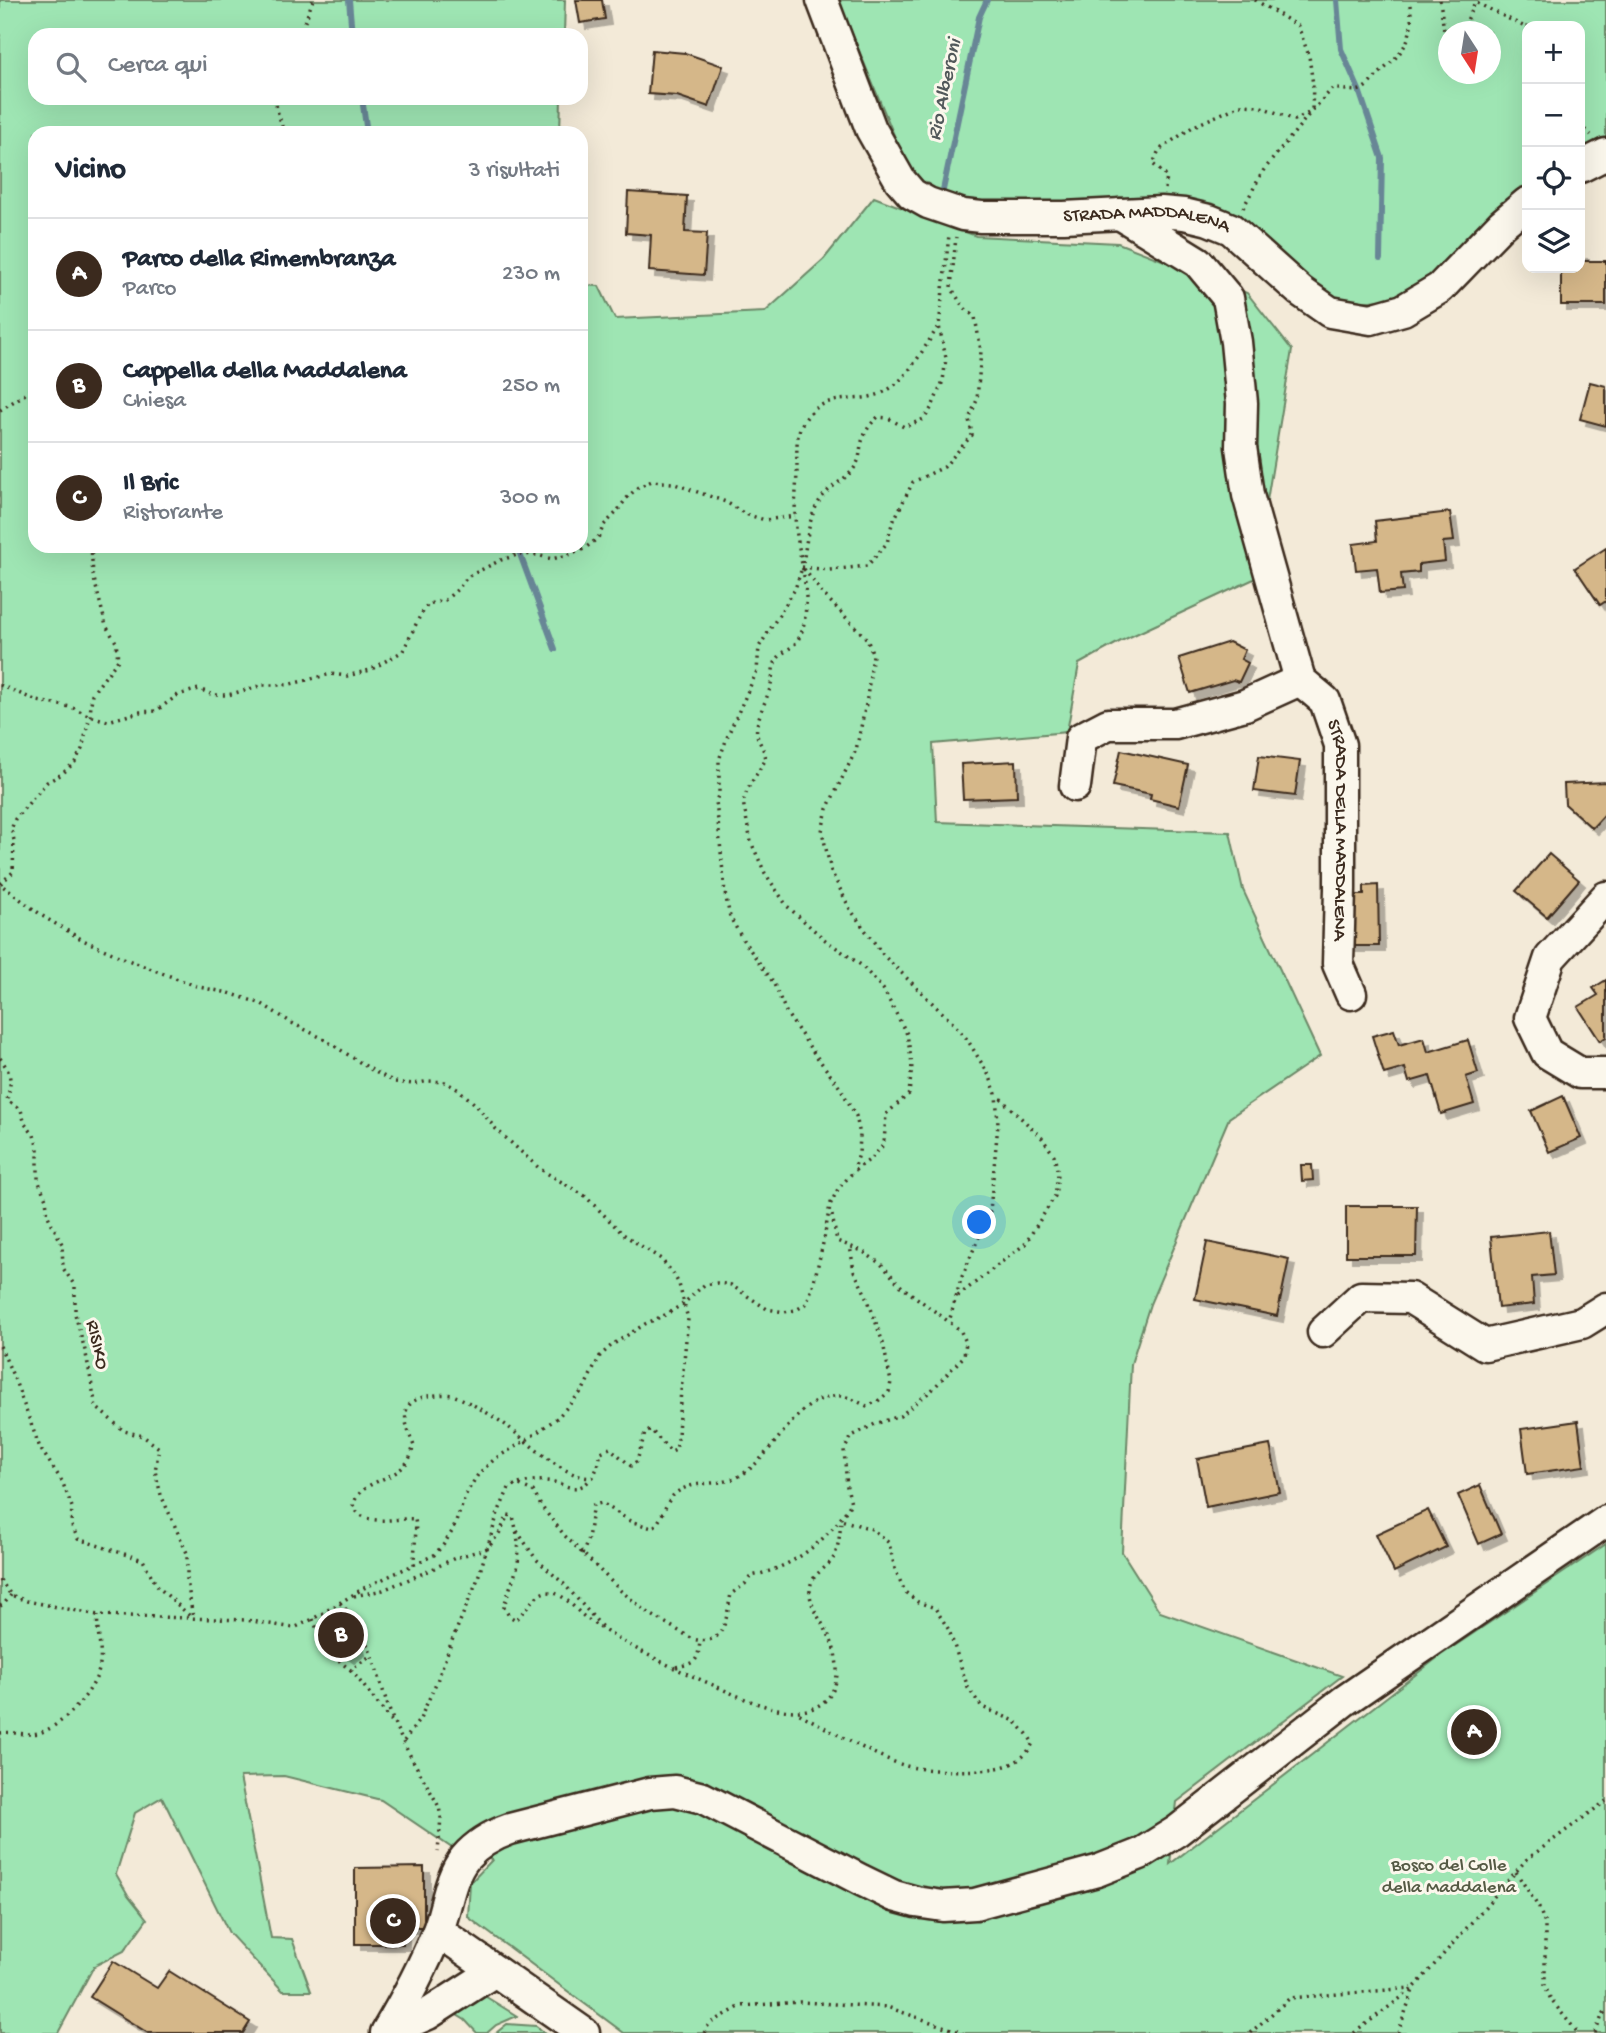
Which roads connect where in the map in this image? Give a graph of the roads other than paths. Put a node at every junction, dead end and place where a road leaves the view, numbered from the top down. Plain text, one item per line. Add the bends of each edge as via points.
1 (822, 0) edge
2 (1606, 154) edge
3 (1585, 164) edge
4 (1522, 207) edge
5 (1119, 214) junction
6 (1300, 680) junction
7 (1075, 786) dead end
8 (1606, 897) edge
9 (1351, 994) dead end
10 (1606, 1073) edge
11 (1606, 1308) edge
12 (1323, 1332) dead end
13 (1606, 1521) edge
14 (438, 1931) junction
15 (495, 1970) junction
16 (387, 2032) edge
17 (584, 2033) edge

1 - 5 street, STRADA MADDALENA via 871,129 912,194 955,222 963,215
2 - 3 street
4 - 5 street, STRADA MADDALENA via 1440,288 1403,310 1371,319 1330,312 1231,229 1184,214
5 - 6 street via 1198,262 1228,298 1236,342 1248,495
6 - 7 street via 1245,705 1175,724 1108,724 1081,738
6 - 9 street, STRADA DELLA MADDALENA via 1325,701 1340,745 1338,964
8 - 10 street via 1550,958 1531,1018 1547,1052 1580,1073
11 - 12 street via 1582,1323 1485,1345 1410,1298 1361,1297
13 - 14 street via 1344,1701 1177,1831 1140,1854 1097,1871 975,1904 916,1902 860,1880 703,1798 675,1791 650,1793 493,1836 464,1859
14 - 15 street
14 - 16 street
15 - 16 street via 428,2014
15 - 17 street

